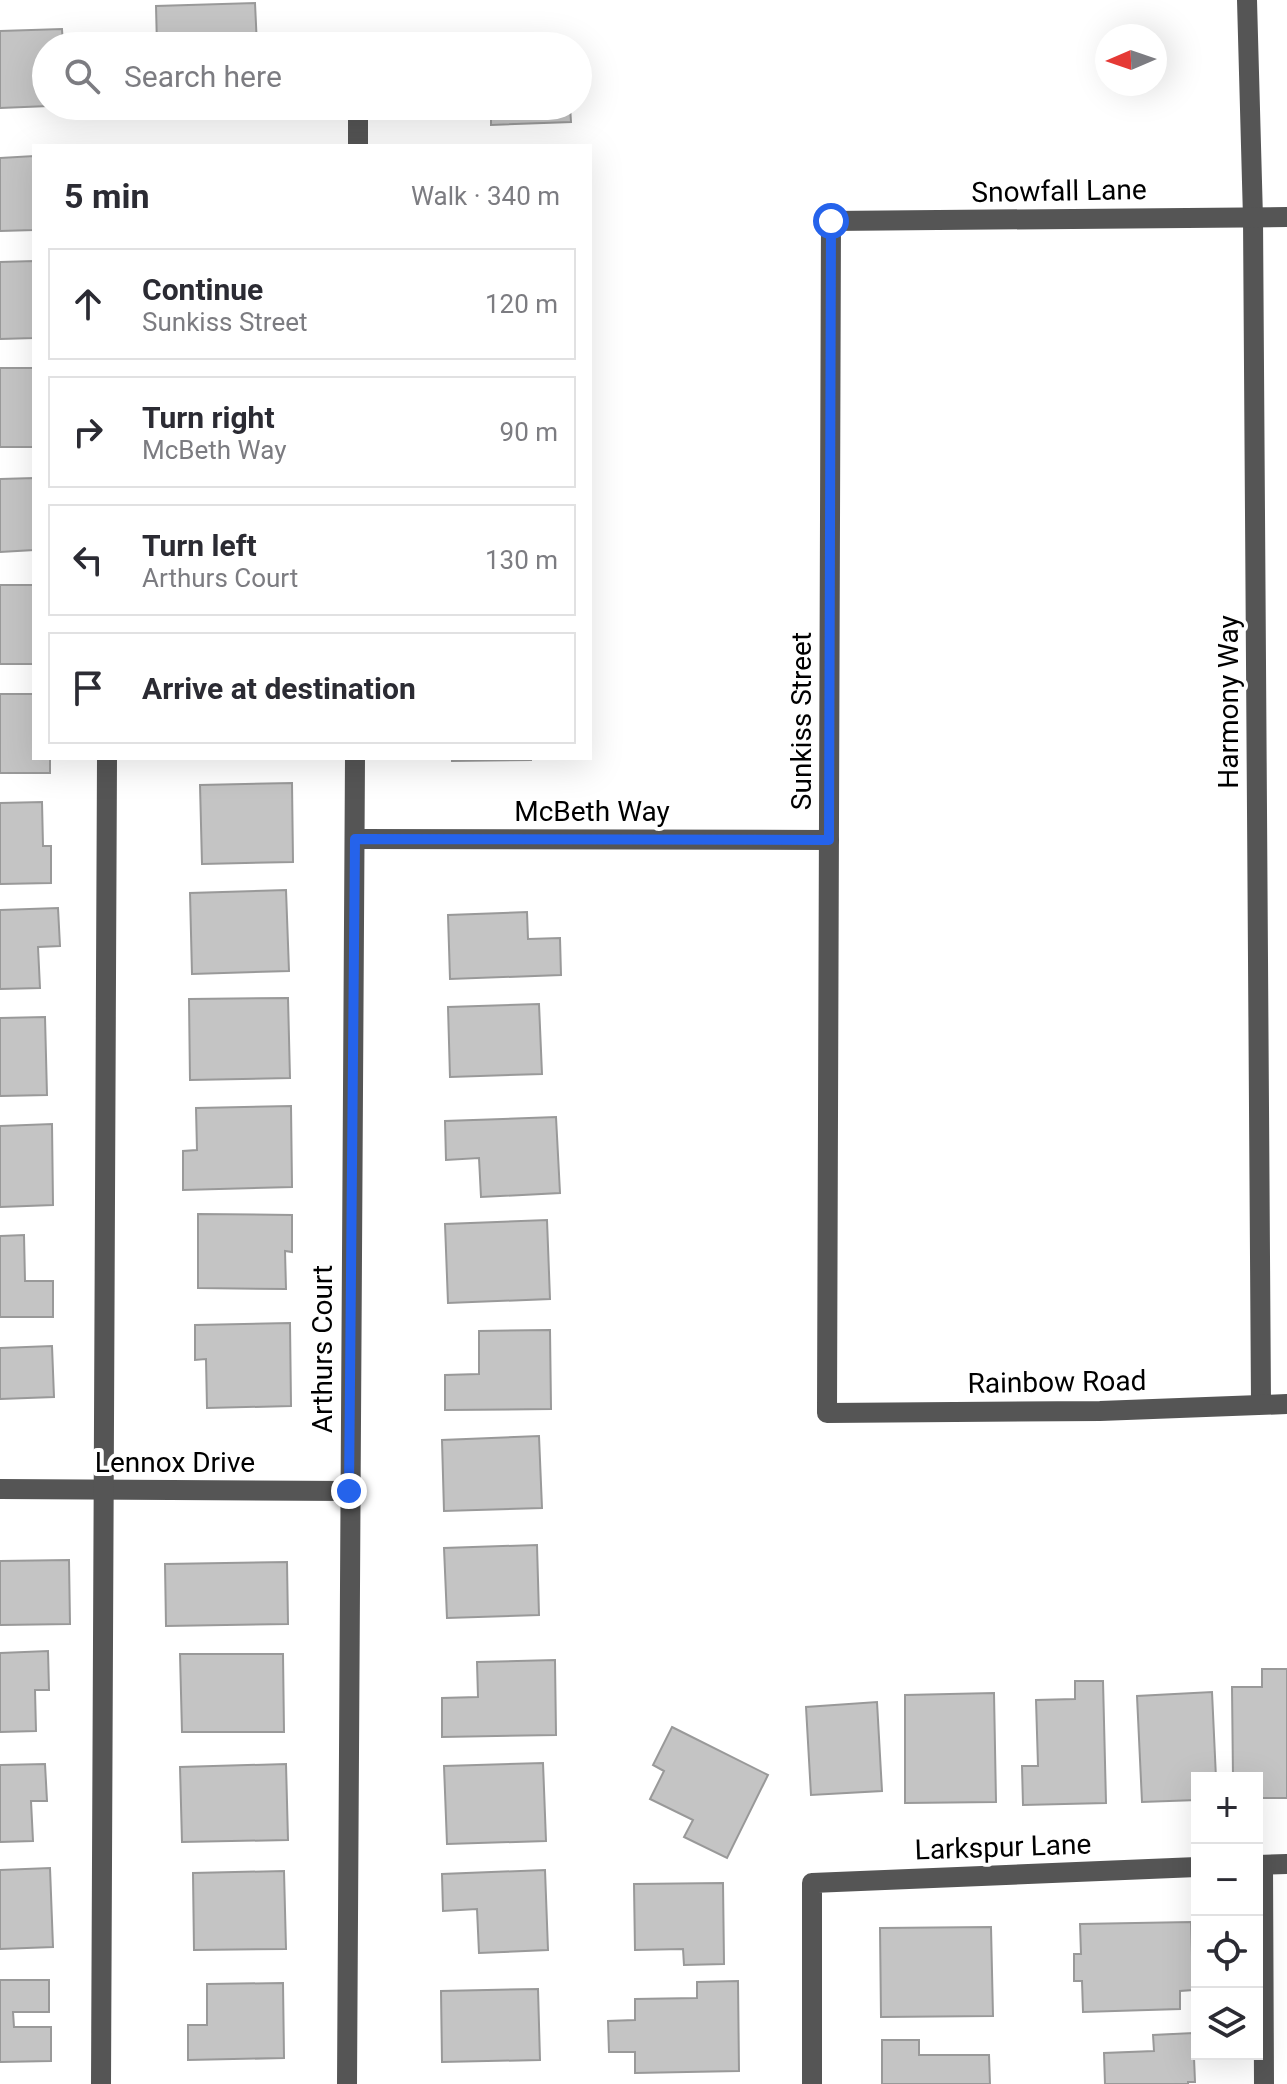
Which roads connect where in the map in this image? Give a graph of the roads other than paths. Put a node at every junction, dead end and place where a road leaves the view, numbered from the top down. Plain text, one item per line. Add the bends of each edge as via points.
1 (1247, 0) edge
2 (358, 120) edge
3 (358, 144) edge
4 (1287, 217) edge
5 (1253, 218) junction
6 (831, 221) joint
7 (107, 760) edge
8 (355, 760) edge
9 (355, 839) junction
10 (829, 840) junction
11 (1261, 1404) junction
12 (1287, 1404) edge
13 (827, 1413) joint
14 (0, 1489) edge
15 (103, 1489) junction
16 (349, 1491) junction
17 (1287, 1864) edge
18 (1263, 1865) edge
19 (1191, 1867) edge
20 (1261, 1916) edge
21 (101, 2084) edge
22 (347, 2084) edge
23 (812, 2084) edge
24 (1264, 2084) edge

1 - 5 street, Harmony Way
2 - 3 street
4 - 5 street, Snowfall Lane
5 - 6 street, Snowfall Lane
5 - 11 street, Harmony Way
6 - 10 street, Sunkiss Street
7 - 15 street
8 - 9 street, Arthurs Court
9 - 10 street, McBeth Way
9 - 16 street, Arthurs Court
10 - 13 street, Sunkiss Street
11 - 12 street, Rainbow Road
11 - 13 street, Rainbow Road
14 - 15 street, Lennox Drive
15 - 16 street, Lennox Drive
15 - 21 street
16 - 22 street, Arthurs Court
17 - 18 street
19 - 23 street, Larkspur Lane via 812,1883
20 - 24 street

